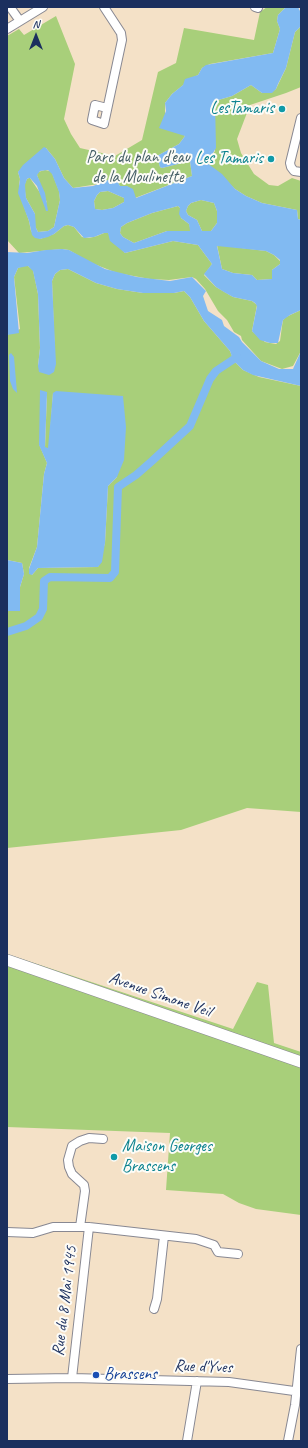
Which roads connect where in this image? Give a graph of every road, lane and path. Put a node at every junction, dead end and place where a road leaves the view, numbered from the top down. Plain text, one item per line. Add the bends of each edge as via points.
1 (10, 7) edge
2 (43, 7) edge
3 (104, 7) edge
4 (20, 21) junction
5 (7, 29) edge
6 (107, 108) dead end
7 (301, 118) edge
8 (299, 132) edge
9 (297, 151) edge
10 (301, 172) edge
11 (7, 960) edge
12 (301, 1062) edge
13 (103, 1139) dead end
14 (80, 1227) junction
15 (89, 1227) junction
16 (7, 1232) edge
17 (164, 1236) junction
18 (238, 1254) dead end
19 (154, 1309) dead end
20 (301, 1349) edge
21 (72, 1378) junction
22 (7, 1379) edge
23 (197, 1381) junction
24 (299, 1391) edge
25 (187, 1441) edge
26 (288, 1441) edge

1 - 4 street
2 - 4 street
3 - 6 street via 122,38
4 - 5 street
7 - 8 street
8 - 9 street
9 - 10 street via 290,163 294,171
11 - 12 main road, Avenue Simone Veil
13 - 14 street, Rue du 8 Mai 1945 via 89,1138 80,1141 72,1146 70,1152 69,1167 72,1174 84,1185 85,1190
14 - 15 street, Rue du 8 Mai 1945
14 - 16 street, Rue du 8 Mai 1945 via 53,1227 37,1233
15 - 17 street, Rue du 8 Mai 1945
15 - 21 street, Rue du 8 Mai 1945
17 - 18 street, Rue du 8 Mai 1945 via 196,1240 214,1245 218,1252
17 - 19 street
20 - 24 street
21 - 22 street, Rue d'Yves
21 - 23 street, Rue d'Yves
23 - 24 street, Rue d'Yves via 252,1384
23 - 25 street
24 - 26 street

